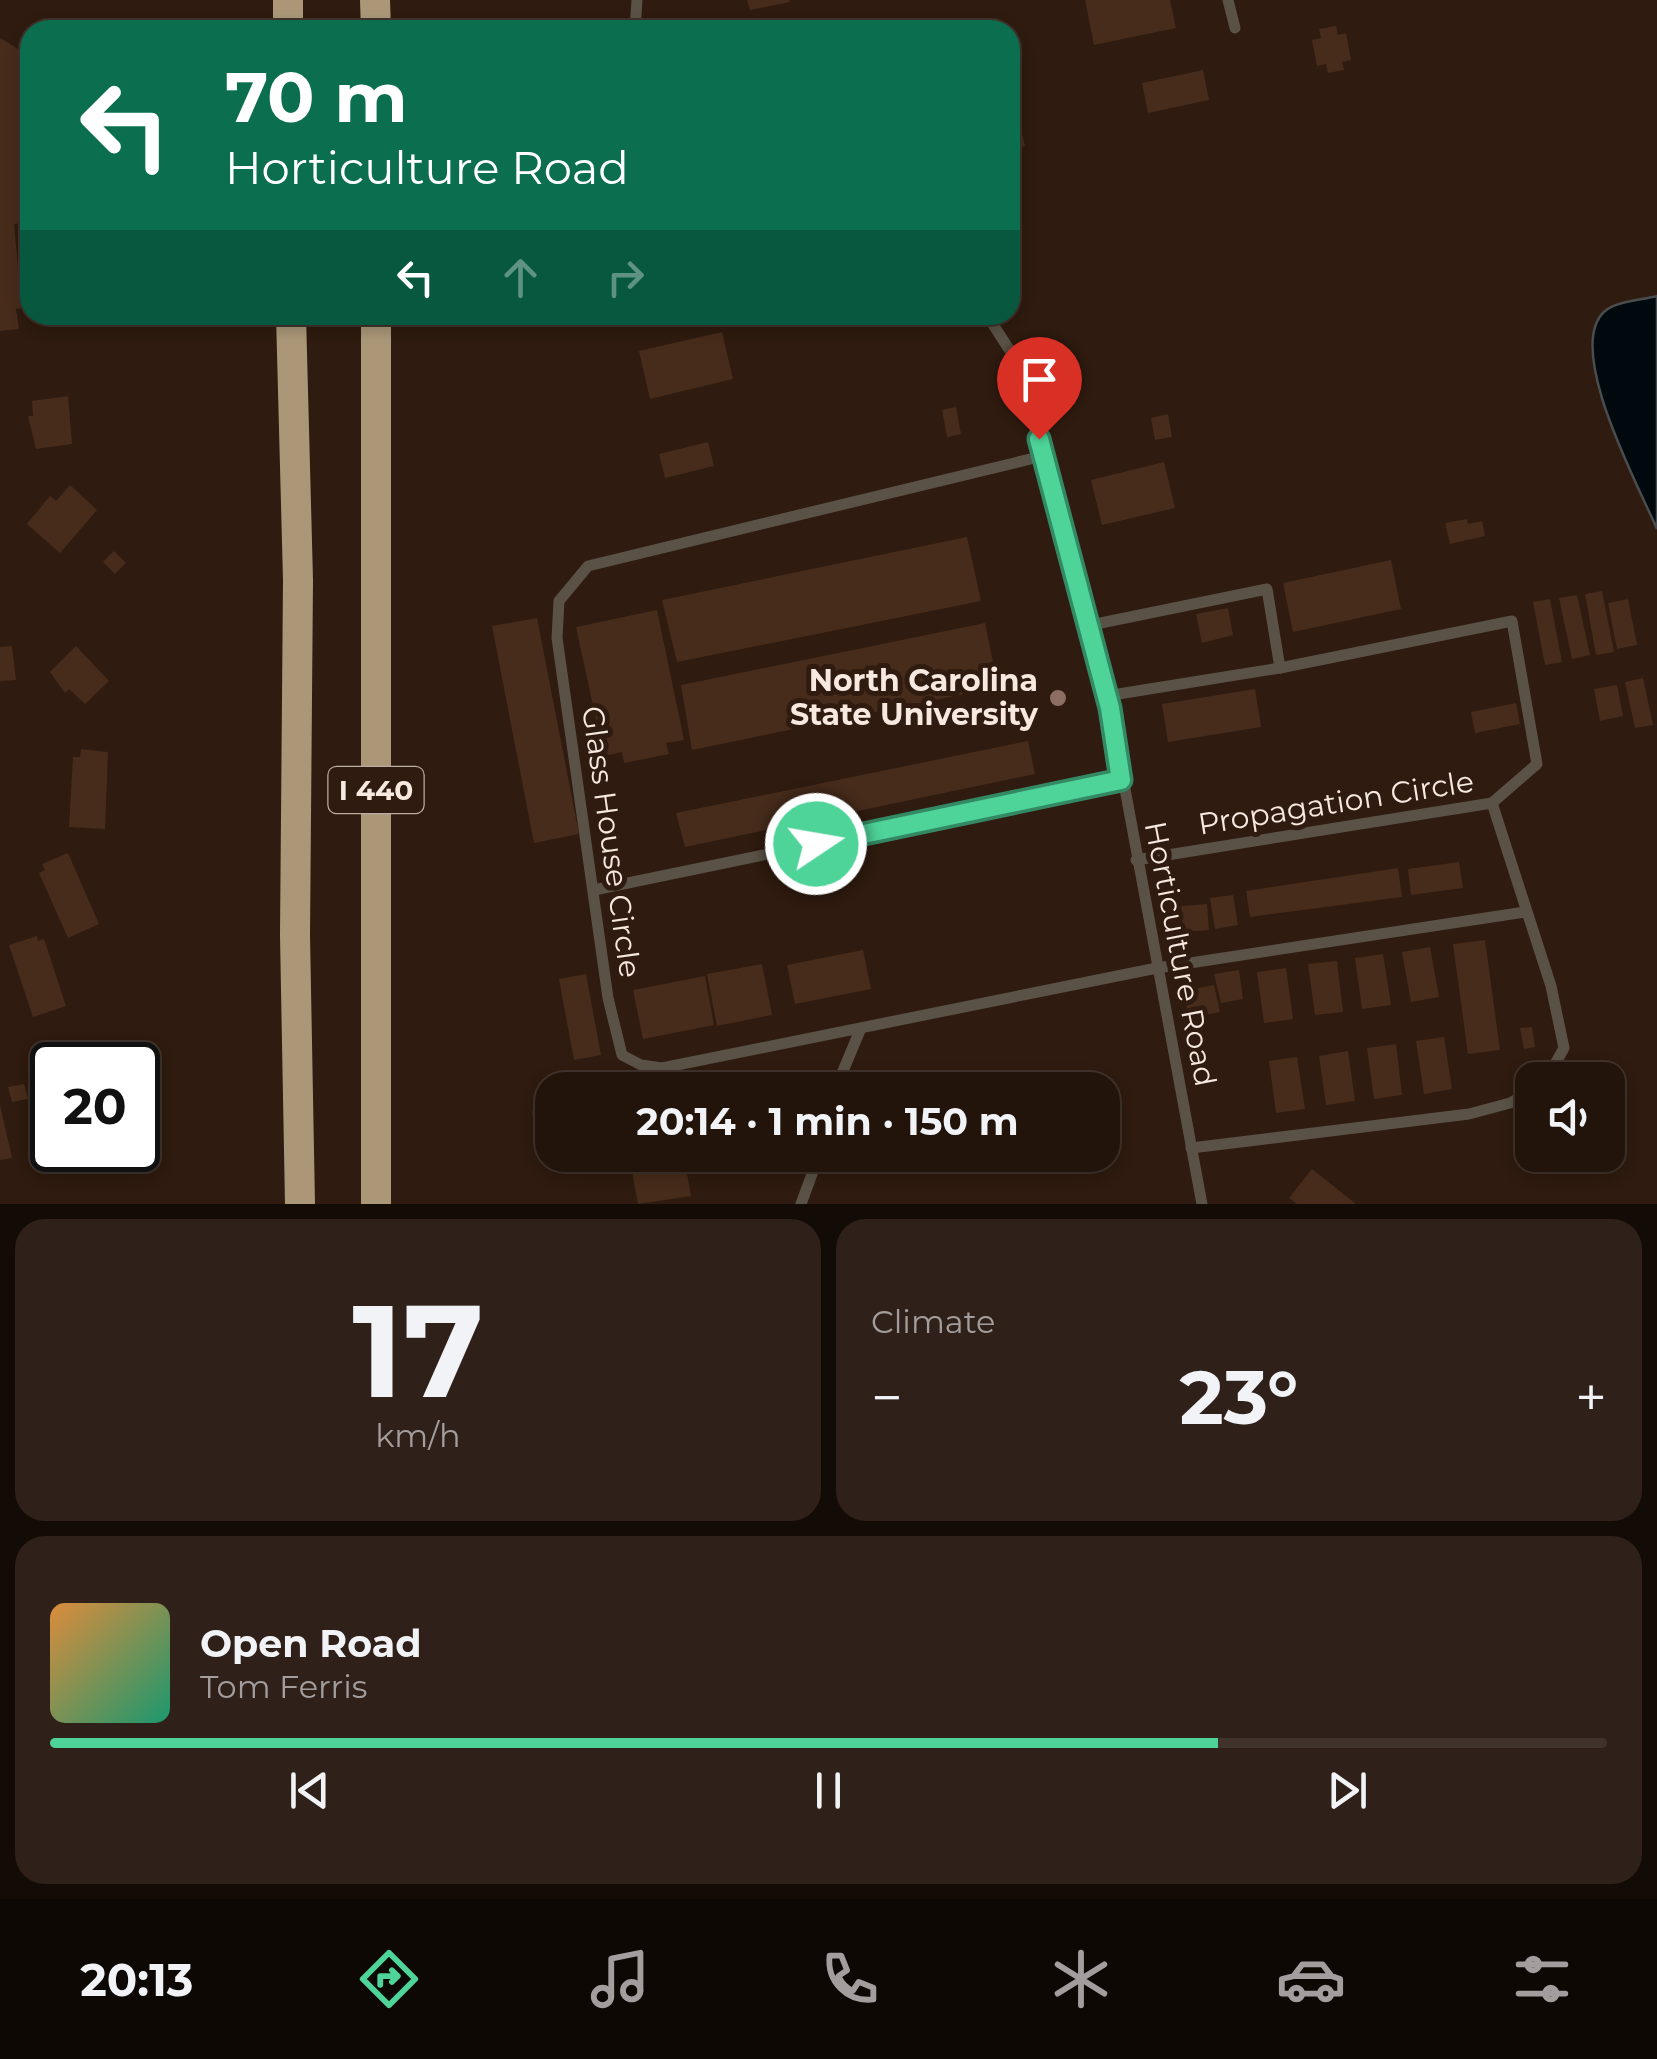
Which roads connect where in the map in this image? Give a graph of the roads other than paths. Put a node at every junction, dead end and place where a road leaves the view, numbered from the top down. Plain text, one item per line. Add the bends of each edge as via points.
1 (1228, 0) edge
2 (1235, 28) dead end
3 (292, 325) edge
4 (376, 325) edge
5 (993, 325) edge
6 (1043, 456) junction
7 (1086, 626) junction
8 (1280, 668) junction
9 (1106, 696) junction
10 (1121, 780) junction
11 (1492, 803) junction
12 (1136, 860) junction
13 (594, 890) junction
14 (1525, 912) junction
15 (1156, 968) junction
16 (861, 1028) junction
17 (1556, 1062) edge
18 (843, 1072) edge
19 (1515, 1100) edge
20 (1191, 1148) junction
21 (814, 1172) edge
22 (300, 1204) edge
23 (376, 1204) edge
24 (802, 1204) edge
25 (1202, 1204) edge

1 - 2 lane
3 - 22 highway, I 440
4 - 23 highway, I 440
5 - 6 lane, Horticulture Road via 1012,354
6 - 7 lane, Horticulture Road
6 - 13 lane, Glass House Circle via 588,566 559,601 557,638
7 - 8 lane via 1266,589
7 - 9 lane, Horticulture Road
8 - 9 lane
8 - 11 lane via 1512,621 1537,764
9 - 10 lane, Horticulture Road
10 - 12 lane, Horticulture Road
10 - 13 lane
11 - 12 lane, Propagation Circle
11 - 14 lane, Propagation Circle
12 - 15 lane, Horticulture Road
13 - 16 lane, Glass House Circle via 622,1056 662,1068
14 - 15 lane, Glass House Circle
14 - 17 lane, Propagation Circle via 1552,986 1564,1048
15 - 16 lane, Glass House Circle
15 - 20 lane, Horticulture Road
16 - 18 lane
19 - 20 lane via 1468,1114
20 - 25 lane, Horticulture Road
21 - 24 lane

